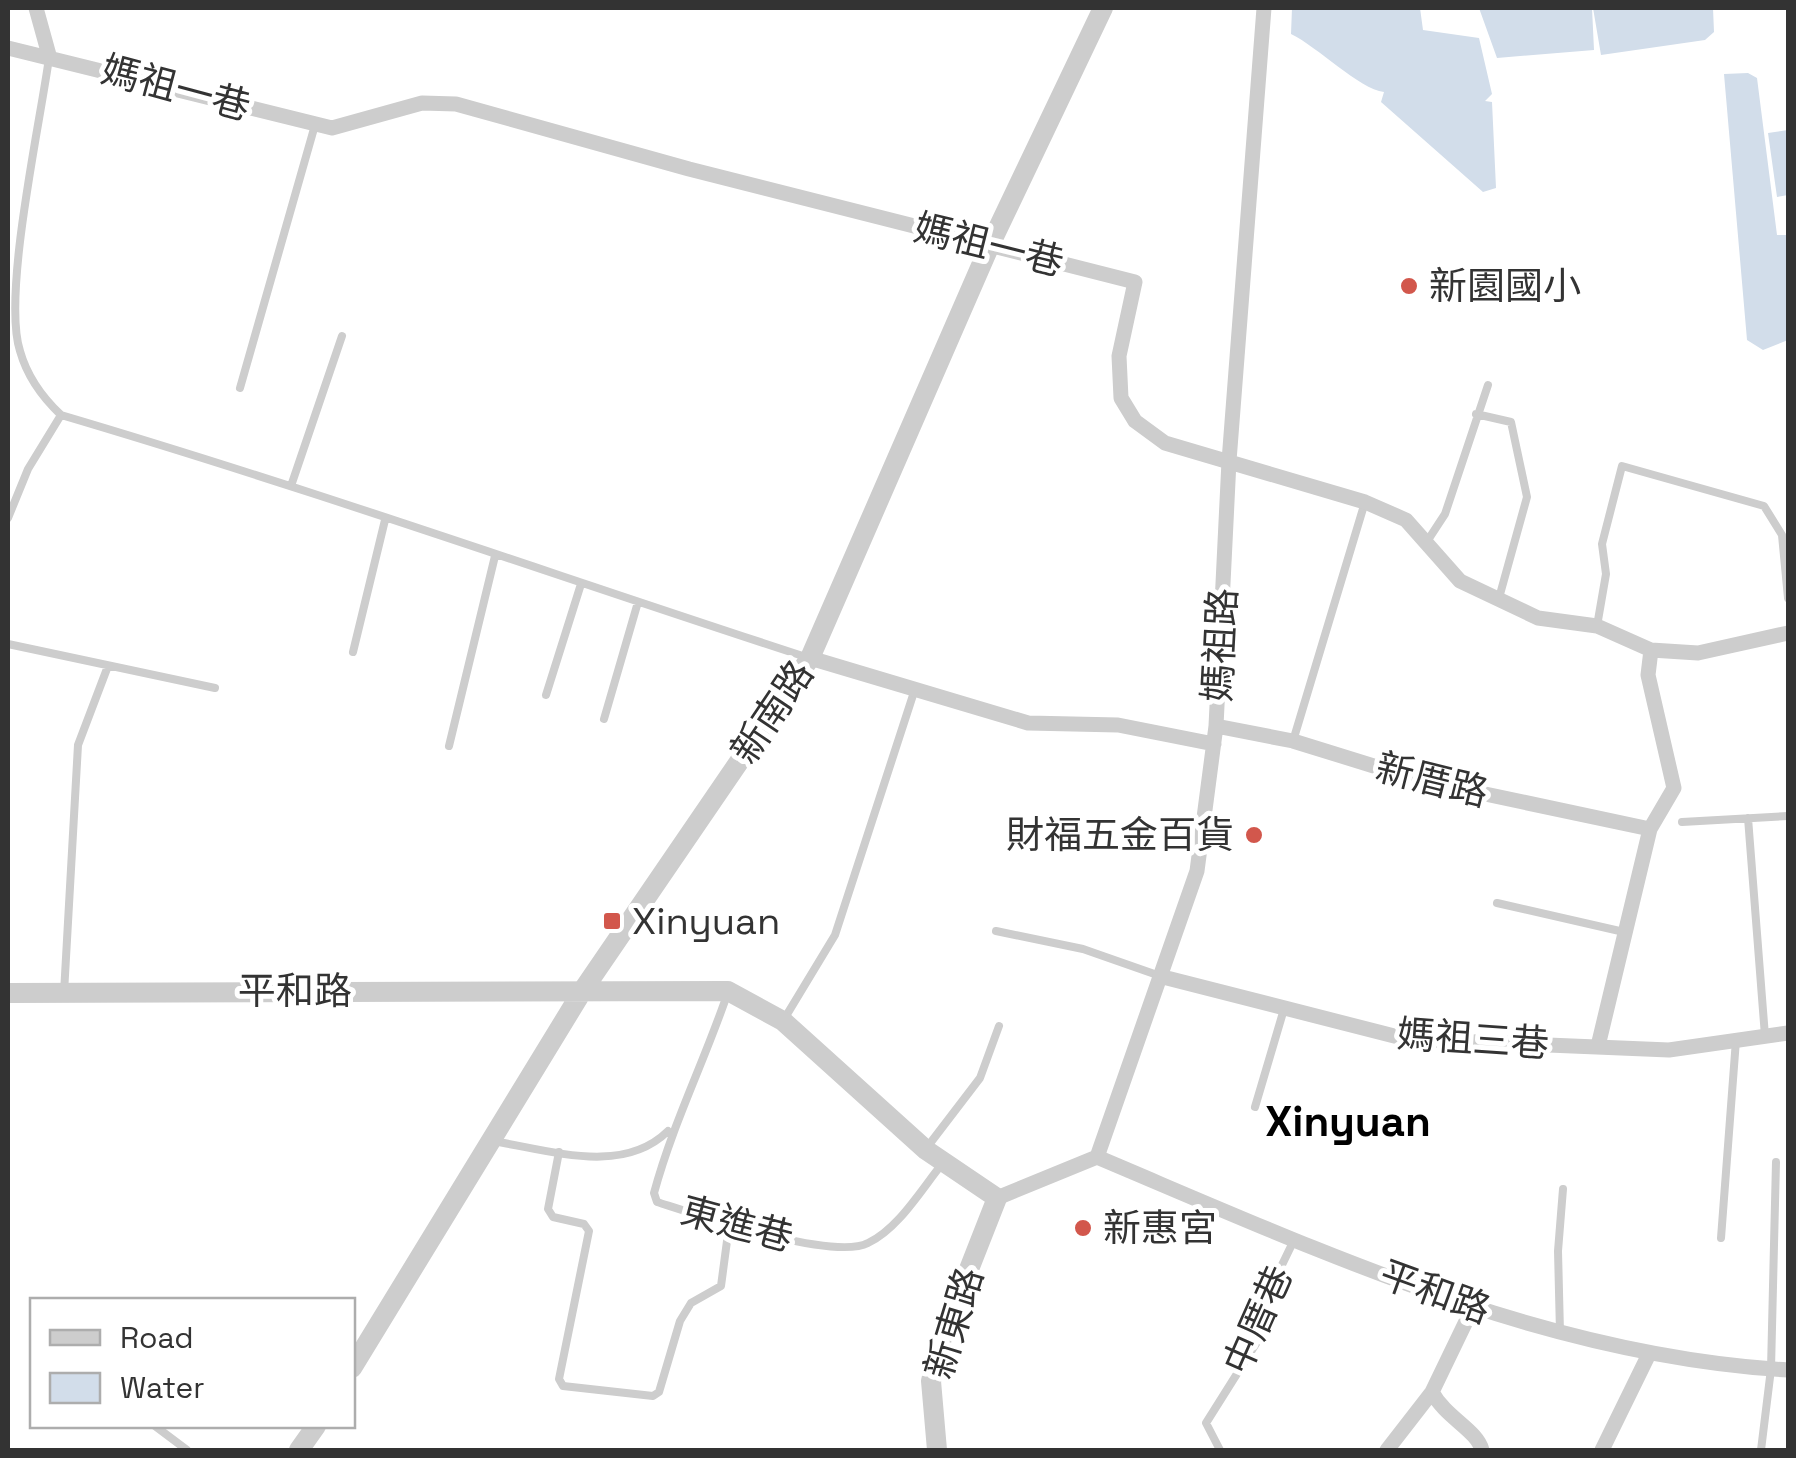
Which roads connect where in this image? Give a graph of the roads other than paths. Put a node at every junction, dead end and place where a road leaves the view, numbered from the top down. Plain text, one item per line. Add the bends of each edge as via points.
1 (36, 8) edge
2 (1103, 8) edge
3 (1264, 8) edge
4 (8, 48) edge
5 (50, 55) junction
6 (316, 125) junction
7 (990, 245) junction
8 (342, 336) dead end
9 (1488, 386) dead end
10 (240, 388) dead end
11 (1476, 414) junction
12 (61, 415) junction
13 (1229, 461) junction
14 (292, 484) junction
15 (1365, 502) junction
16 (8, 518) edge
17 (385, 520) junction
18 (1426, 542) junction
19 (495, 556) junction
20 (581, 584) junction
21 (1788, 598) edge
22 (638, 602) junction
23 (1498, 602) junction
24 (1597, 626) junction
25 (1788, 633) edge
26 (8, 644) edge
27 (1651, 650) junction
28 (353, 652) dead end
29 (810, 658) junction
30 (108, 666) junction
31 (215, 688) dead end
32 (914, 692) junction
33 (546, 695) dead end
34 (604, 719) dead end
35 (1216, 726) junction
36 (1293, 740) junction
37 (1214, 744) junction
38 (449, 746) dead end
39 (1788, 816) edge
40 (1748, 818) junction
41 (1682, 822) dead end
42 (1650, 829) junction
43 (1496, 903) dead end
44 (996, 931) dead end
45 (1625, 932) junction
46 (1162, 977) junction
47 (584, 990) junction
48 (728, 991) junction
49 (64, 992) junction
50 (8, 993) edge
51 (1284, 1009) junction
52 (782, 1021) junction
53 (999, 1026) dead end
54 (1788, 1033) edge
55 (1765, 1036) junction
56 (1736, 1040) junction
57 (1598, 1046) junction
58 (1255, 1107) dead end
59 (672, 1128) junction
60 (491, 1140) junction
61 (559, 1152) junction
62 (935, 1155) junction
63 (1097, 1158) junction
64 (1776, 1162) dead end
65 (1563, 1189) dead end
66 (997, 1198) junction
67 (746, 1228) junction
68 (1721, 1238) dead end
69 (1294, 1240) junction
70 (1472, 1309) junction
71 (1560, 1332) junction
72 (1649, 1354) junction
73 (355, 1363) edge
74 (1770, 1369) junction
75 (1788, 1370) edge
76 (1432, 1392) junction
77 (158, 1428) edge
78 (315, 1428) edge
79 (187, 1450) edge
80 (299, 1450) edge
81 (937, 1450) edge
82 (1220, 1450) edge
83 (1387, 1450) edge
84 (1482, 1450) edge
85 (1602, 1450) edge
86 (1761, 1450) edge

1 - 5 street
2 - 7 street, 新南路
3 - 13 street, 媽祖路
4 - 5 street, 媽祖一巷
5 - 6 street, 媽祖一巷
5 - 12 lane via 15,294 19,350 42,397
6 - 7 street, 媽祖一巷 via 332,128 422,103 456,104
6 - 10 lane
7 - 13 street, 媽祖一巷 via 1135,282 1119,356 1121,398 1135,421 1165,443
7 - 29 street, 新南路
8 - 14 lane
9 - 11 lane
11 - 18 lane via 1445,514
11 - 23 lane via 1511,422 1528,497
12 - 14 lane
12 - 16 lane via 28,468
13 - 15 street, 媽祖一巷
13 - 35 street, 媽祖路
14 - 17 lane
15 - 18 street, 媽祖一巷 via 1406,520
15 - 36 lane
17 - 19 lane
17 - 28 lane
18 - 23 street, 媽祖一巷 via 1460,581
19 - 20 lane
19 - 38 lane
20 - 22 lane
20 - 33 lane
21 - 24 lane via 1782,535 1764,506 1622,466 1602,544 1606,574
22 - 29 lane
22 - 34 lane
23 - 24 street, 媽祖一巷 via 1538,618
24 - 27 street, 媽祖一巷
25 - 27 street, 媽祖一巷 via 1698,653
26 - 30 lane
27 - 42 street via 1648,675 1674,788
29 - 32 street
29 - 47 street, 新南路
30 - 31 lane
30 - 49 lane via 78,745
32 - 37 street via 1028,723 1118,725
32 - 52 lane via 835,935
35 - 36 street, 新厝路
35 - 37 street, 媽祖路
36 - 42 street, 新厝路 via 1419,780
37 - 46 street, 媽祖路 via 1196,871
39 - 40 lane
40 - 41 lane
40 - 55 lane
42 - 45 street
43 - 45 lane
44 - 46 lane via 1083,949
45 - 57 street
46 - 51 street, 媽祖三巷
46 - 63 street, 媽祖路
47 - 48 street, 平和路
47 - 49 street, 平和路
47 - 60 street, 新南路
48 - 52 street
48 - 59 lane, 東進巷
49 - 50 street, 平和路
51 - 57 street, 媽祖三巷 via 1406,1040
51 - 58 lane
52 - 62 street
53 - 62 lane via 980,1078
54 - 55 street, 媽祖三巷
55 - 56 street, 媽祖三巷
56 - 57 street, 媽祖三巷 via 1669,1050
56 - 68 lane
59 - 61 lane via 635,1155
59 - 67 lane, 東進巷 via 657,1202
60 - 61 lane
60 - 73 street, 新南路
61 - 67 lane via 548,1208 553,1217 589,1231 559,1379 563,1386 659,1392 680,1321 691,1303 721,1286 727,1241
62 - 66 street
62 - 67 lane, 東進巷 via 902,1213 867,1244 803,1243
63 - 66 street
63 - 69 street, 平和路
64 - 74 lane
65 - 71 lane
66 - 81 street, 新東路 via 931,1381
69 - 70 street, 平和路
69 - 82 lane, 中厝巷 via 1253,1325 1257,1342 1206,1422
70 - 71 street, 平和路
70 - 76 street
71 - 72 street, 平和路
72 - 74 street, 平和路
72 - 85 street
74 - 75 street, 平和路
74 - 86 lane
76 - 83 street
76 - 84 street
77 - 79 lane
78 - 80 street

